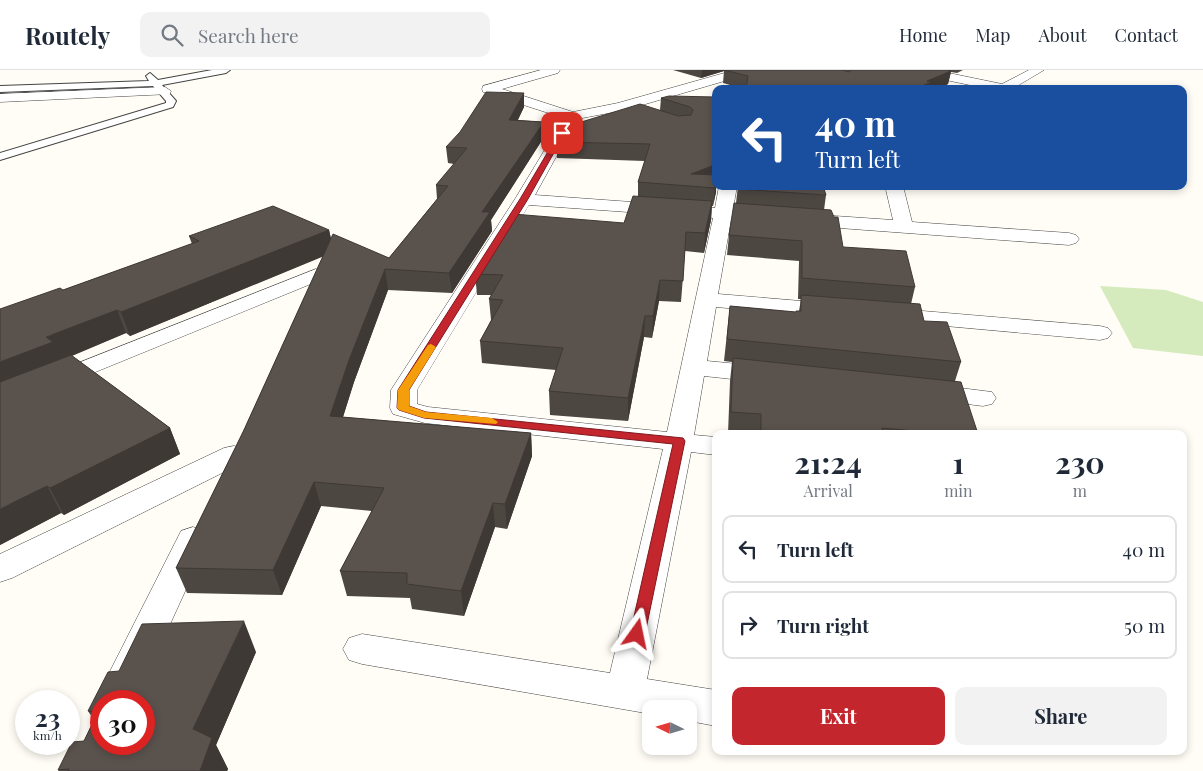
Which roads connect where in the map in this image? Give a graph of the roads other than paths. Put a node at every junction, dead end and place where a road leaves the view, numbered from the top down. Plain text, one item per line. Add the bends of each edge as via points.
1 (143, 70) edge
2 (226, 70) edge
3 (554, 70) edge
4 (748, 70) edge
5 (1038, 70) edge
6 (921, 71) edge
7 (989, 85) edge
8 (1009, 85) edge
9 (161, 87) junction
10 (0, 89) edge
11 (0, 98) edge
12 (620, 107) junction
13 (647, 115) edge
14 (572, 116) junction
15 (0, 157) edge
16 (895, 190) dead end
17 (524, 199) junction
18 (726, 200) edge
19 (904, 226) junction
20 (1069, 239) dead end
21 (706, 300) junction
22 (300, 311) edge
23 (1100, 333) dead end
24 (693, 367) junction
25 (790, 377) edge
26 (906, 390) edge
27 (983, 398) dead end
28 (0, 403) edge
29 (679, 441) junction
30 (712, 445) edge
31 (0, 569) edge
32 (362, 649) dead end
33 (120, 690) edge
34 (625, 693) junction
35 (712, 707) edge

1 - 9 lane
2 - 9 lane
3 - 14 street via 488,89
4 - 12 street
5 - 8 street
6 - 7 street
9 - 10 lane
9 - 11 street
9 - 15 lane via 171,100 170,105
12 - 13 street
12 - 14 street
14 - 17 street
16 - 19 street
17 - 18 street
17 - 29 street via 404,390 403,408 424,415
18 - 19 street
18 - 21 street
19 - 20 street
21 - 23 street
21 - 24 street
22 - 28 street via 316,275
24 - 25 street
24 - 29 street
26 - 27 street
29 - 30 street
29 - 34 street
31 - 33 street via 240,441
32 - 34 street
34 - 35 street

